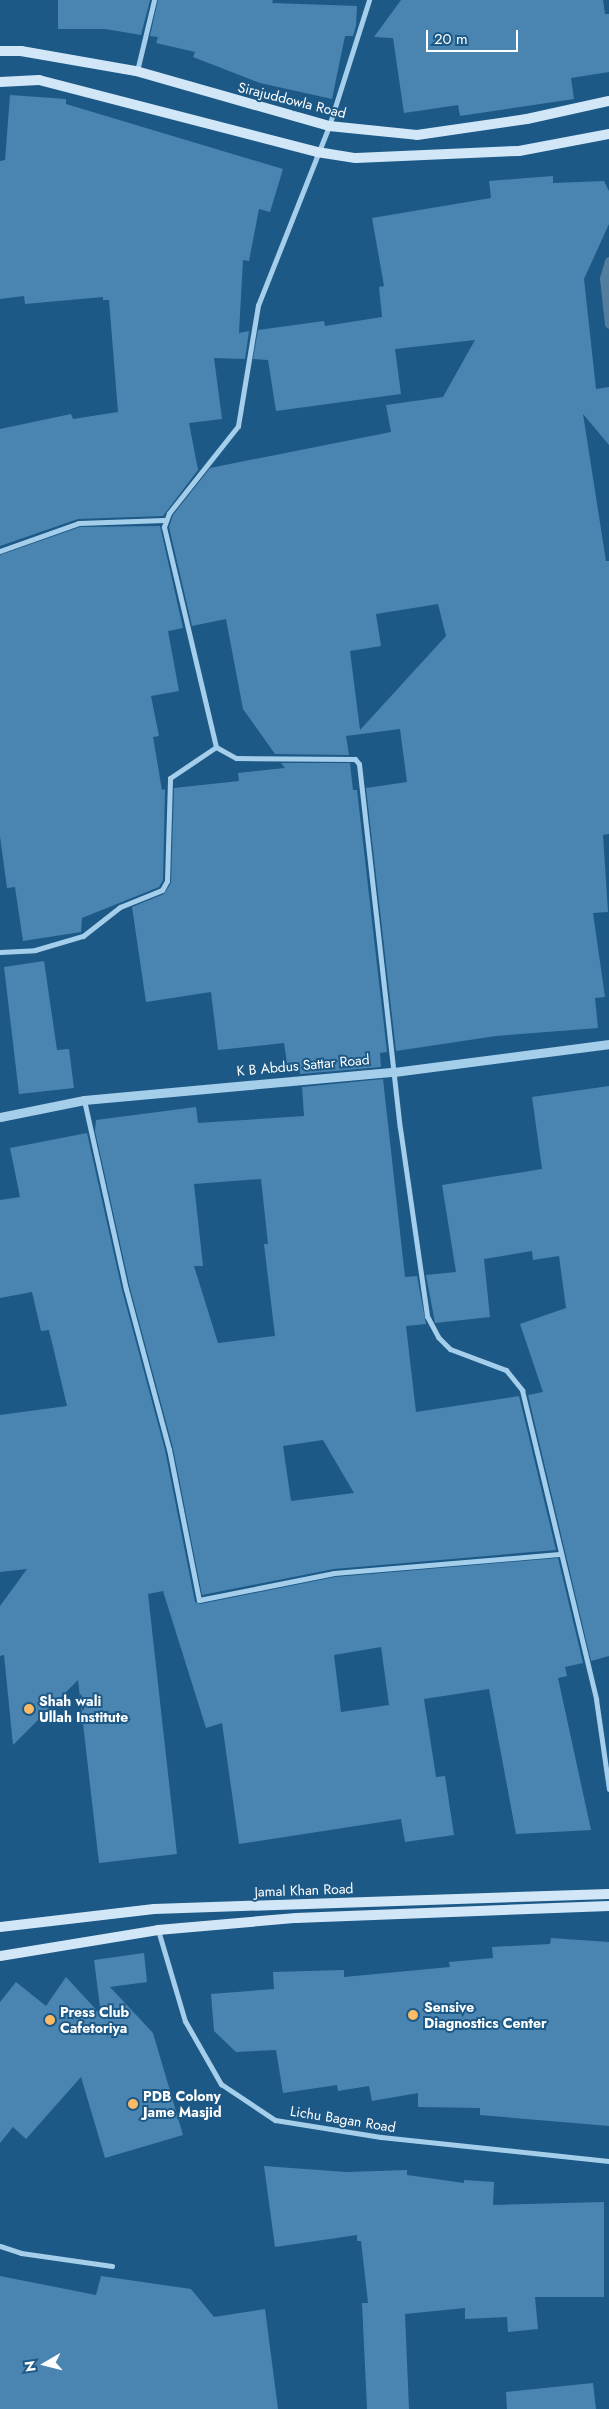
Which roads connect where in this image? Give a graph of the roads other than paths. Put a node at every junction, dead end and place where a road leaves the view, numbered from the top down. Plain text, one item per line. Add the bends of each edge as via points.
1 (154, 0) edge
2 (369, 0) edge
3 (0, 51) edge
4 (136, 71) junction
5 (0, 82) edge
6 (609, 101) edge
7 (329, 126) junction
8 (609, 134) edge
9 (317, 152) junction
10 (164, 520) junction
11 (0, 551) edge
12 (216, 747) junction
13 (0, 952) edge
14 (609, 1044) edge
15 (394, 1072) junction
16 (84, 1100) junction
17 (0, 1116) edge
18 (559, 1554) junction
19 (609, 1789) edge
20 (609, 1894) edge
21 (609, 1906) edge
22 (0, 1927) edge
23 (158, 1930) junction
24 (0, 1956) edge
25 (609, 2161) edge
26 (0, 2246) edge
27 (112, 2266) dead end

1 - 4 street
2 - 7 street
3 - 4 main road, Sirajuddowla Road via 21,51
4 - 7 main road, Sirajuddowla Road
5 - 9 main road via 38,80
6 - 7 main road, Sirajuddowla Road via 527,119 417,135
7 - 9 street
8 - 9 main road via 519,151 356,158
9 - 10 street via 258,305 238,426
10 - 11 street via 79,523
10 - 12 street
12 - 13 street via 170,778 167,881 162,890 120,907 83,936 35,950
12 - 15 street via 236,758 354,759 359,764
14 - 15 street, K B Abdus Sattar Road
15 - 16 street, K B Abdus Sattar Road
15 - 18 street via 427,1316 438,1337 450,1349 506,1370 522,1390
16 - 17 street, K B Abdus Sattar Road
16 - 18 street via 126,1289 169,1448 199,1600 334,1573
18 - 19 street via 596,1699
20 - 22 main road, Jamal Khan Road via 154,1909
21 - 23 main road via 296,1918
23 - 24 main road
23 - 25 street, Lichu Bagan Road via 185,2021 221,2084 275,2120 381,2137
26 - 27 street via 21,2253

